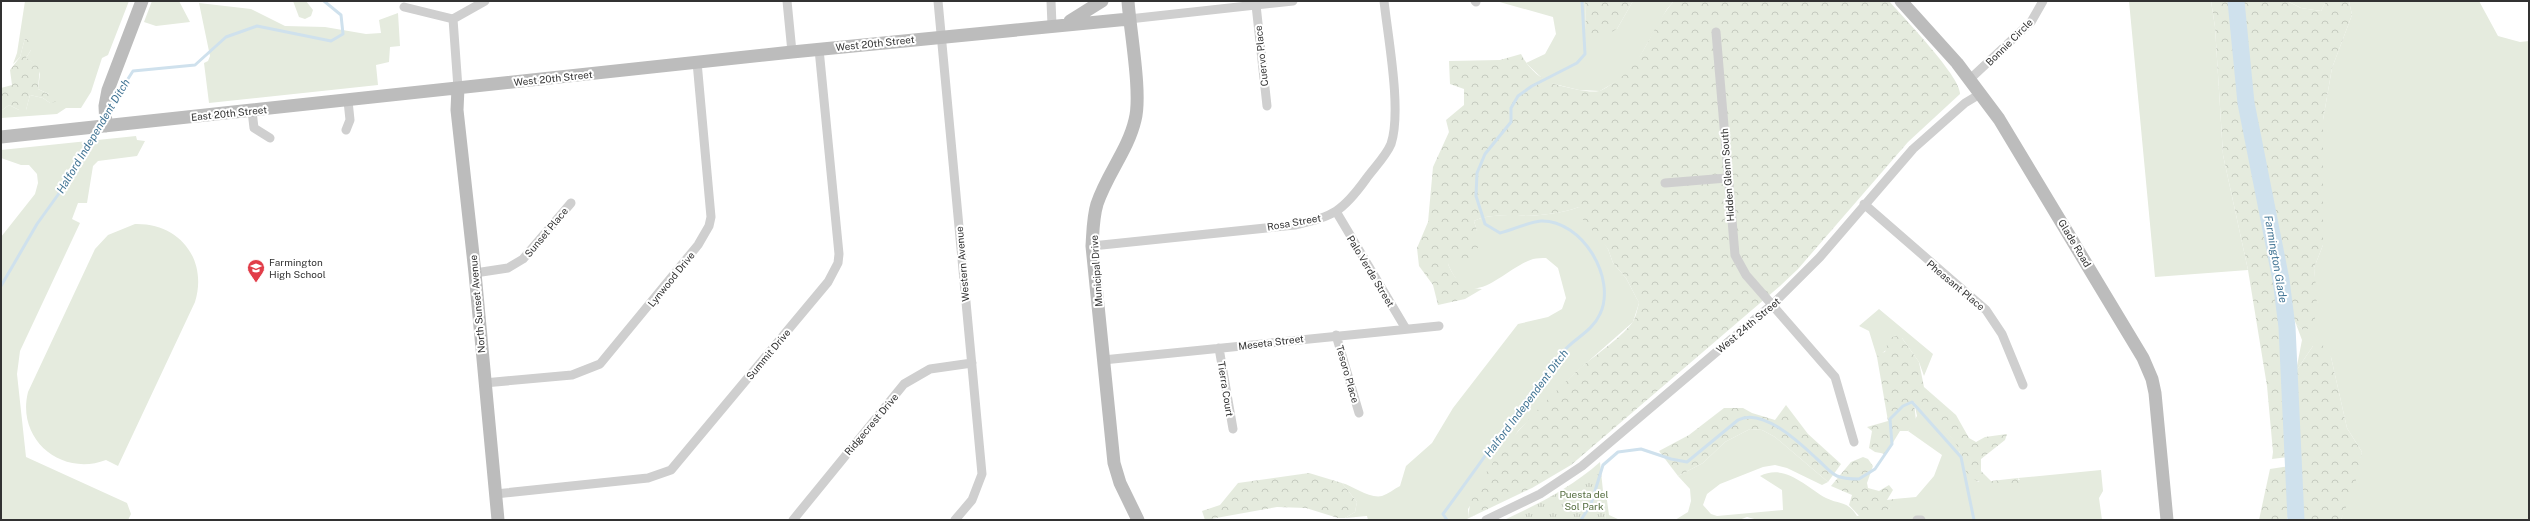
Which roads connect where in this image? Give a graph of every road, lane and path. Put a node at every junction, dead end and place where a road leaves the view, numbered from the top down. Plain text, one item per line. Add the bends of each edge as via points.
1 (142, 1) edge
2 (485, 1) edge
3 (787, 1) edge
4 (938, 1) edge
5 (1051, 1) edge
6 (1102, 1) edge
7 (1128, 1) edge
8 (1293, 1) edge
9 (1384, 1) edge
10 (1901, 1) edge
11 (2043, 1) edge
12 (1212, 6) edge
13 (1256, 6) junction
14 (404, 7) dead end
15 (453, 19) junction
16 (1129, 19) junction
17 (1057, 24) junction
18 (1716, 32) dead end
19 (941, 37) junction
20 (819, 49) junction
21 (792, 52) junction
22 (697, 62) junction
23 (1970, 79) junction
24 (458, 88) junction
25 (1980, 94) junction
26 (348, 101) junction
27 (1267, 106) dead end
28 (252, 111) junction
29 (106, 126) junction
30 (346, 130) dead end
31 (1, 137) edge
32 (270, 138) dead end
33 (1727, 178) junction
34 (1664, 183) dead end
35 (571, 203) dead end
36 (1864, 204) junction
37 (1337, 213) junction
38 (1092, 246) junction
39 (475, 273) junction
40 (1773, 304) junction
41 (1439, 326) dead end
42 (1406, 329) junction
43 (1336, 335) junction
44 (1219, 348) junction
45 (1103, 360) junction
46 (972, 363) junction
47 (484, 383) junction
48 (2023, 385) dead end
49 (1359, 413) dead end
50 (1233, 429) dead end
51 (1854, 442) dead end
52 (495, 494) junction
53 (498, 520) edge
54 (793, 520) edge
55 (955, 520) edge
56 (1138, 520) edge
57 (1486, 520) edge
58 (1917, 520) edge
59 (1921, 520) edge
60 (2167, 520) edge

1 - 29 street via 108,90 105,106
2 - 15 street
3 - 21 street
4 - 19 street, Western Avenue
5 - 17 street
6 - 17 street via 1078,18
7 - 16 street, Municipal Drive
8 - 13 street, West 20th Street
9 - 37 street, Rosa Street via 1395,105 1394,133 1390,146 1383,156 1358,191
10 - 23 street, Glade Road
11 - 23 street, Bonnie Circle via 2031,22
12 - 13 street, West 20th Street
12 - 16 street, West 20th Street
13 - 27 street, Cuervo Place
14 - 15 street
15 - 24 street
16 - 17 street, West 20th Street
16 - 38 street, Municipal Drive via 1136,118 1130,139 1098,203 1093,223
17 - 19 street, West 20th Street
18 - 33 street, Hidden Glenn South
19 - 20 street, West 20th Street
19 - 46 street, Western Avenue
20 - 21 street, West 20th Street
20 - 52 street, Summit Drive via 839,254 836,268 828,282 671,470 648,478
21 - 22 street, West 20th Street
22 - 24 street, West 20th Street
22 - 47 street, Lynwood Drive via 710,217 705,234 698,245 605,358 592,369 572,375
23 - 25 street, Glade Road
24 - 26 street, East 20th Street
24 - 39 street, North Sunset Avenue via 457,110
25 - 36 street, West 24th Street via 1965,103 1913,149
25 - 60 street, Glade Road via 2031,171 2123,322 2149,370 2155,393
26 - 28 street, East 20th Street
26 - 30 street via 350,120
28 - 29 street, East 20th Street
28 - 32 street via 254,128
29 - 31 street, East 20th Street
33 - 34 street
33 - 40 street, Hidden Glenn South via 1735,255 1746,275
35 - 39 street, Sunset Place via 523,260 508,268
36 - 40 street, West 24th Street via 1820,257
36 - 48 street, Pheasant Place via 1986,310 2002,334
37 - 38 street, Rosa Street via 1319,220 1295,224
37 - 42 street, Palo Verde Street
38 - 45 street, Municipal Drive
39 - 47 street, North Sunset Avenue
40 - 51 street, Hidden Glenn South via 1836,378
40 - 57 street, West 24th Street via 1582,466 1540,494
41 - 42 street, Meseta Street
42 - 43 street, Meseta Street
43 - 44 street, Meseta Street
43 - 49 street, Tesoro Place
44 - 45 street, Meseta Street
44 - 50 street, Tierra Court
45 - 56 street, Municipal Drive via 1114,463 1120,483
46 - 54 street, Ridgecrest Drive via 930,368 904,384
46 - 55 street, Western Avenue via 982,474 972,500
47 - 52 street, North Sunset Avenue
52 - 53 street, North Sunset Avenue
58 - 59 street

